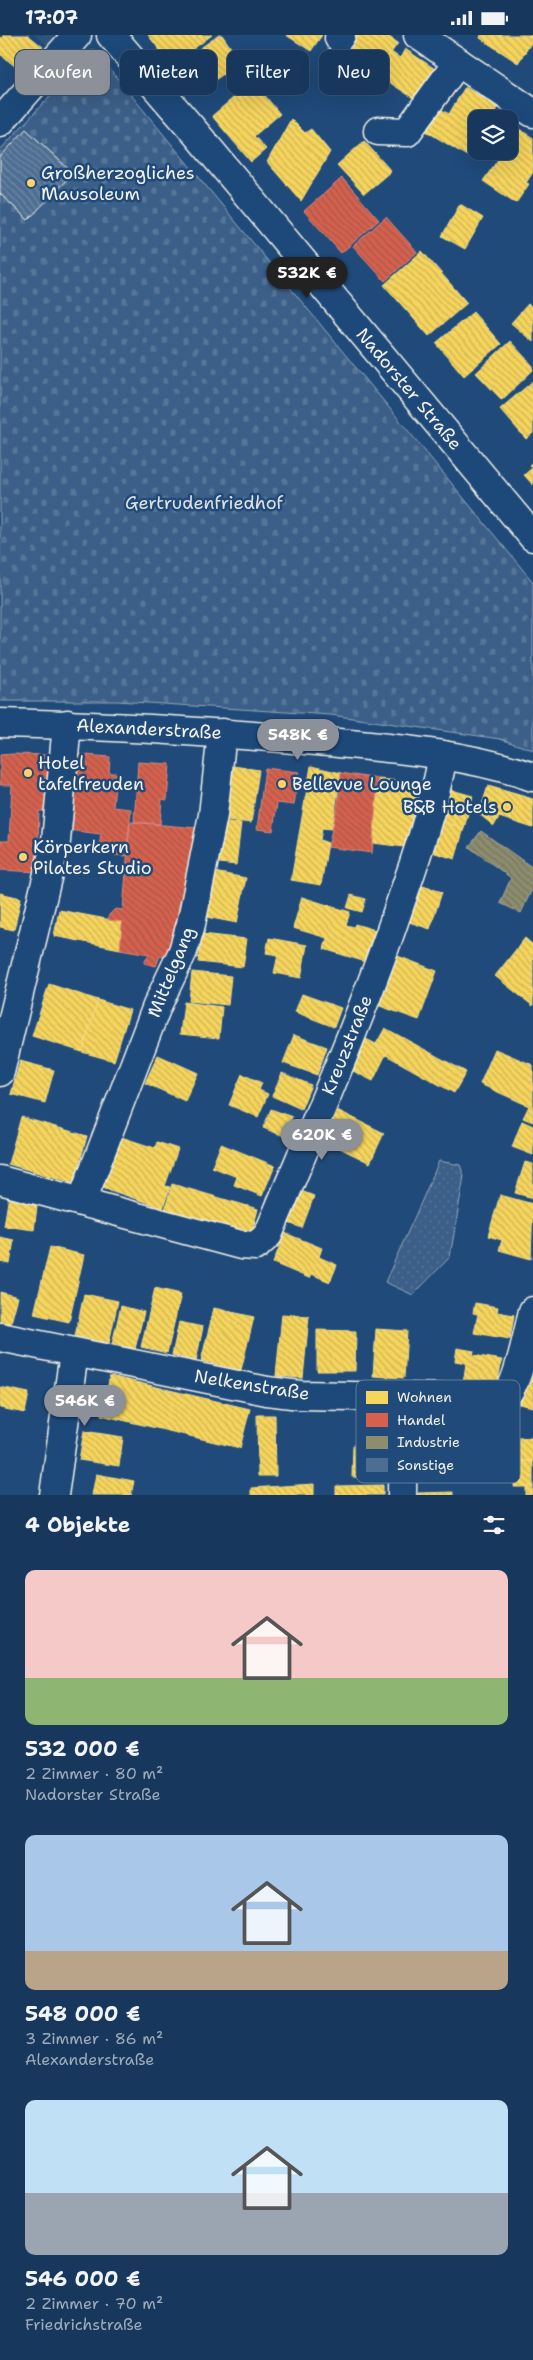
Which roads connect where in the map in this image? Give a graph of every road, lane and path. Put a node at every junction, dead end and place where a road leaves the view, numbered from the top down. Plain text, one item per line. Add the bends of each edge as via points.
1 (111, 35) edge
2 (418, 35) edge
3 (70, 45) edge
4 (458, 62) junction
5 (533, 113) edge
6 (0, 122) edge
7 (378, 131) dead end
8 (533, 537) edge
9 (0, 723) edge
10 (67, 724) junction
11 (222, 733) junction
12 (441, 767) junction
13 (533, 777) edge
14 (0, 1070) edge
15 (0, 1180) edge
16 (82, 1201) junction
17 (533, 1311) edge
18 (0, 1337) edge
19 (74, 1353) junction
20 (514, 1380) edge
21 (356, 1396) edge
22 (54, 1495) edge

1 - 8 street, Nadorster Straße
2 - 4 street
3 - 6 street
4 - 5 street
4 - 7 street via 407,132
9 - 10 street, Alexanderstraße
10 - 11 street, Alexanderstraße
10 - 14 street via 52,857
11 - 12 street, Alexanderstraße
11 - 16 street, Mittelgang via 213,815 189,933 157,1006
12 - 13 street, Alexanderstraße via 476,760
12 - 16 street, Kreuzstraße via 422,841 357,1024 268,1235 256,1246 241,1245
15 - 16 street, Kreuzstraße
17 - 20 street, Nelkenstraße
18 - 19 street, Nelkenstraße
19 - 21 street, Nelkenstraße via 267,1391
19 - 22 street

